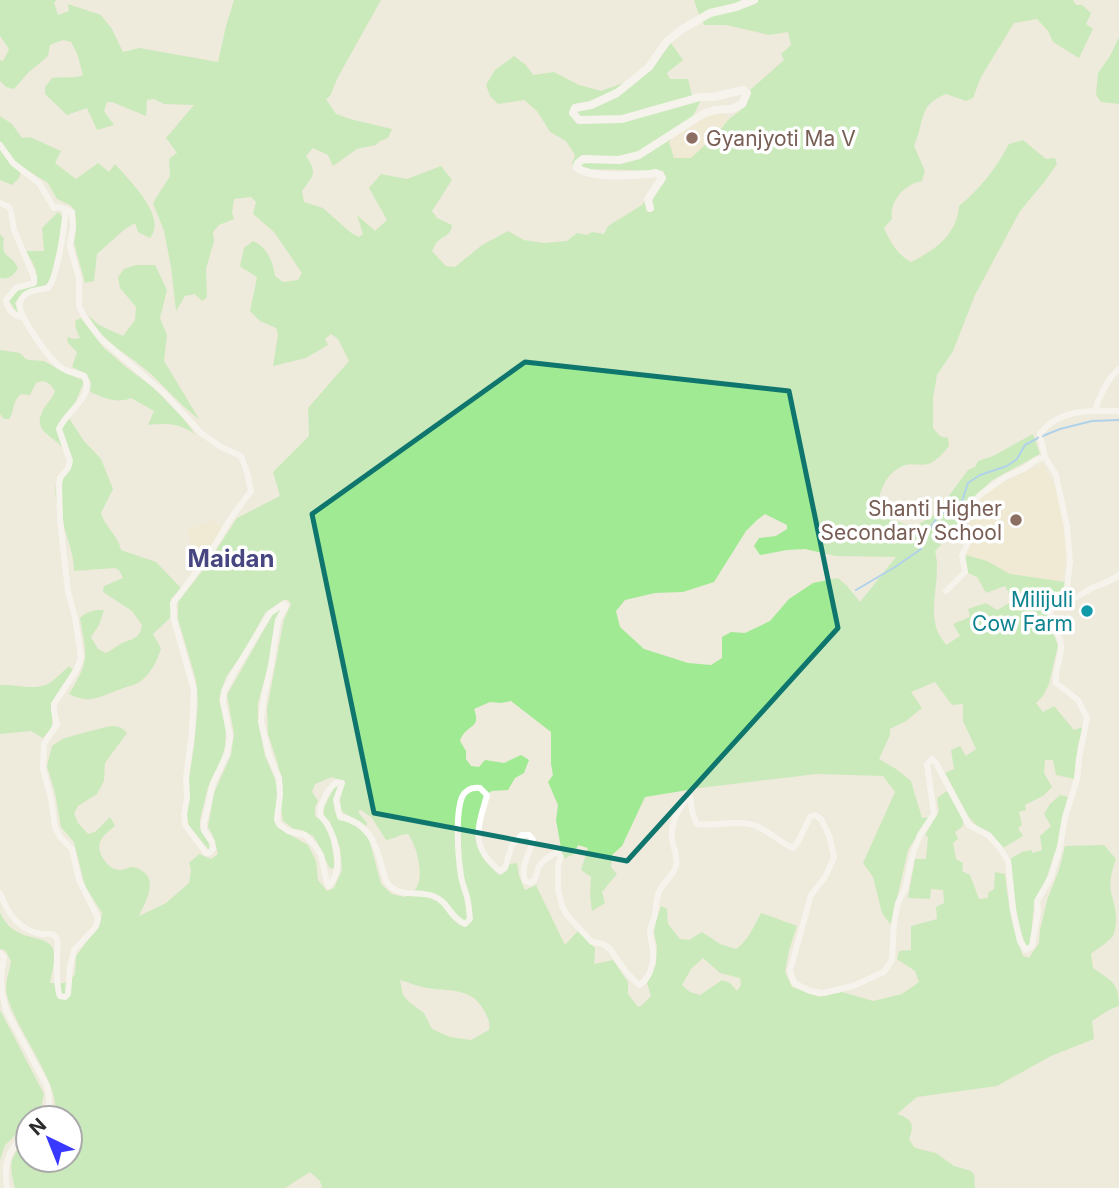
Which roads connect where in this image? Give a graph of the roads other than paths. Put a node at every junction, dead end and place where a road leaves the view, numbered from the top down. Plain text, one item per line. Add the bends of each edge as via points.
1 (754, 0) edge
2 (0, 145) edge
3 (0, 203) edge
4 (650, 208) dead end
5 (66, 209) junction
6 (24, 318) junction
7 (1119, 369) edge
8 (1095, 410) junction
9 (1119, 411) edge
10 (1045, 457) junction
11 (1119, 575) edge
12 (946, 591) dead end
13 (1066, 598) junction
14 (0, 893) edge
15 (0, 953) edge
16 (50, 1104) edge
17 (14, 1146) edge
18 (7, 1188) edge

1 - 4 street via 710,13 681,30 649,67 617,93 575,108 579,120 622,119 700,97 737,90 747,93 743,104 703,114 639,155 578,163 580,171 599,175 660,175
2 - 5 street via 13,163 39,183 54,208
3 - 6 street via 9,207 34,277 34,283 16,288 6,300 12,313
5 - 6 street via 53,281 48,288 21,299
5 - 13 street via 73,215 70,245 85,318 100,338 164,393 201,433 241,456 247,472 251,491 173,603 194,690 185,825 206,853 213,849 204,830 206,811 230,737 224,691 271,613 284,604 261,721 279,778 277,820 288,831 305,835 316,847 329,886 338,864 320,807 337,782 342,783 336,800 340,817 354,820 369,833 391,888 432,895 465,924 470,919 461,878 459,818 462,798 473,787 480,788 487,794 477,836 484,854 500,871 512,845 528,835 533,840 523,874 531,883 543,861 559,854 558,889 567,915 592,942 610,949 639,985 652,968 650,934 657,895 676,869 671,830 688,797 697,824 752,825 793,848 810,817 815,816 826,829 834,858 811,895 790,971 794,983 823,993 866,981 884,972 892,960 898,903 920,835 934,814 927,764 932,759 970,825 988,835 1008,861 1013,910 1020,941 1027,950 1032,946 1037,901 1051,877 1060,846 1087,718 1078,700 1056,683 1061,648 1050,609 1056,600
6 - 14 street via 60,368 84,376 88,382 59,429 70,461 60,478 60,519 81,657 54,704 57,724 46,740 43,758 55,827 72,849 79,880 98,918 74,950 65,997 56,987 56,937 14,920
7 - 8 street
8 - 9 street
8 - 10 street via 1059,416 1045,427 1040,437
10 - 12 street via 1005,477 974,501 963,524 965,572
10 - 13 street via 1056,475 1067,527
11 - 13 street
15 - 16 street via 4,957 2,999 47,1086
17 - 18 street via 5,1175

